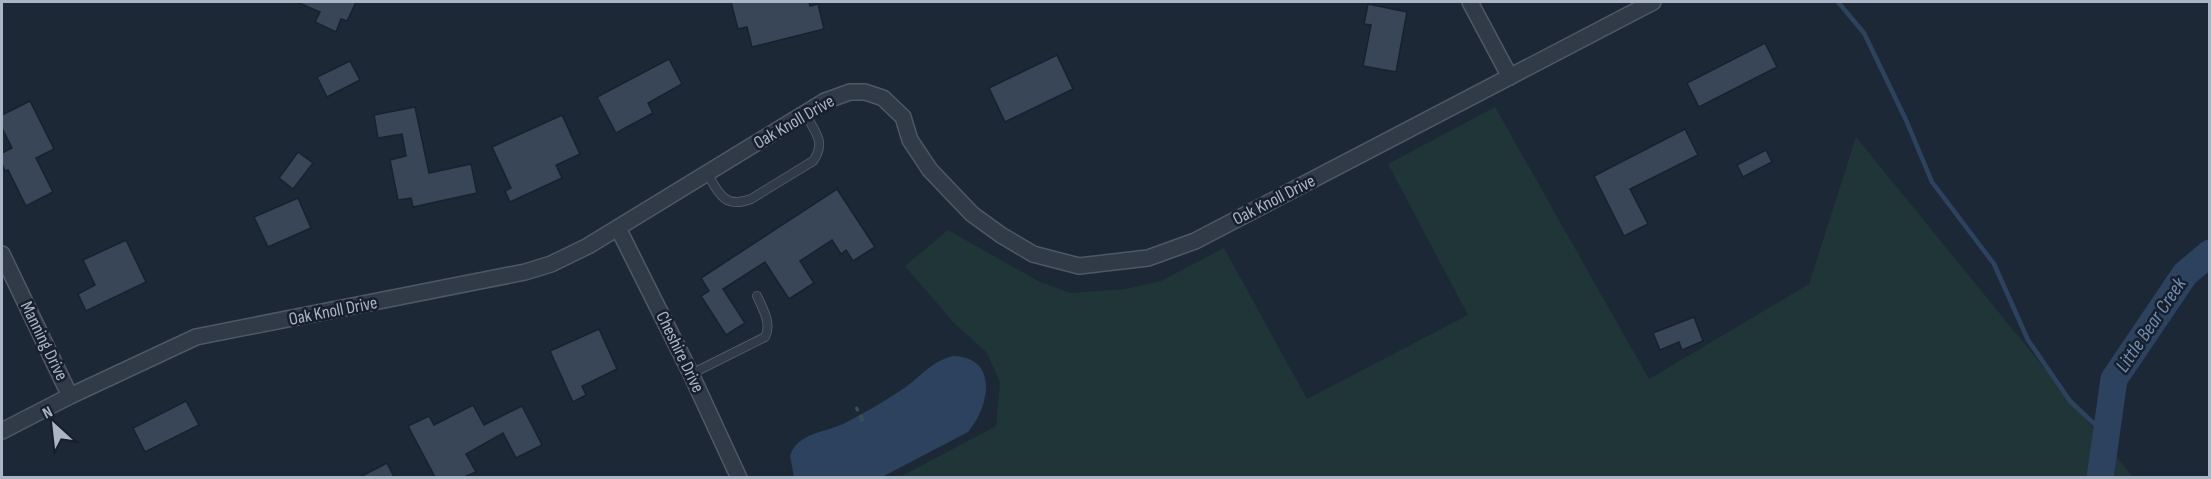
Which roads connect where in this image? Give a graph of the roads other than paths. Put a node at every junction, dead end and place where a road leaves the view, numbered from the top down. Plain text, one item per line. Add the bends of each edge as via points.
1 (1470, 2) edge
2 (1653, 2) edge
3 (1510, 77) junction
4 (805, 113) junction
5 (707, 173) junction
6 (618, 228) junction
7 (2, 254) edge
8 (757, 296) dead end
9 (691, 374) junction
10 (70, 396) junction
11 (2, 431) edge
12 (739, 477) edge

1 - 3 street
2 - 3 street, Oak Knoll Drive
3 - 4 street, Oak Knoll Drive via 1195,241 1148,258 1079,266 1033,254 972,214 930,170 910,140 903,117 883,98 850,92
4 - 5 street, Oak Knoll Drive
4 - 5 lane via 820,152 813,161 769,188 741,203 726,201
5 - 6 street, Oak Knoll Drive
6 - 9 street, Cheshire Drive
6 - 10 street, Oak Knoll Drive via 588,246 525,272 196,337
7 - 10 street, Manning Drive
8 - 9 lane via 766,316 765,338
9 - 12 street, Cheshire Drive
10 - 11 street, Oak Knoll Drive

